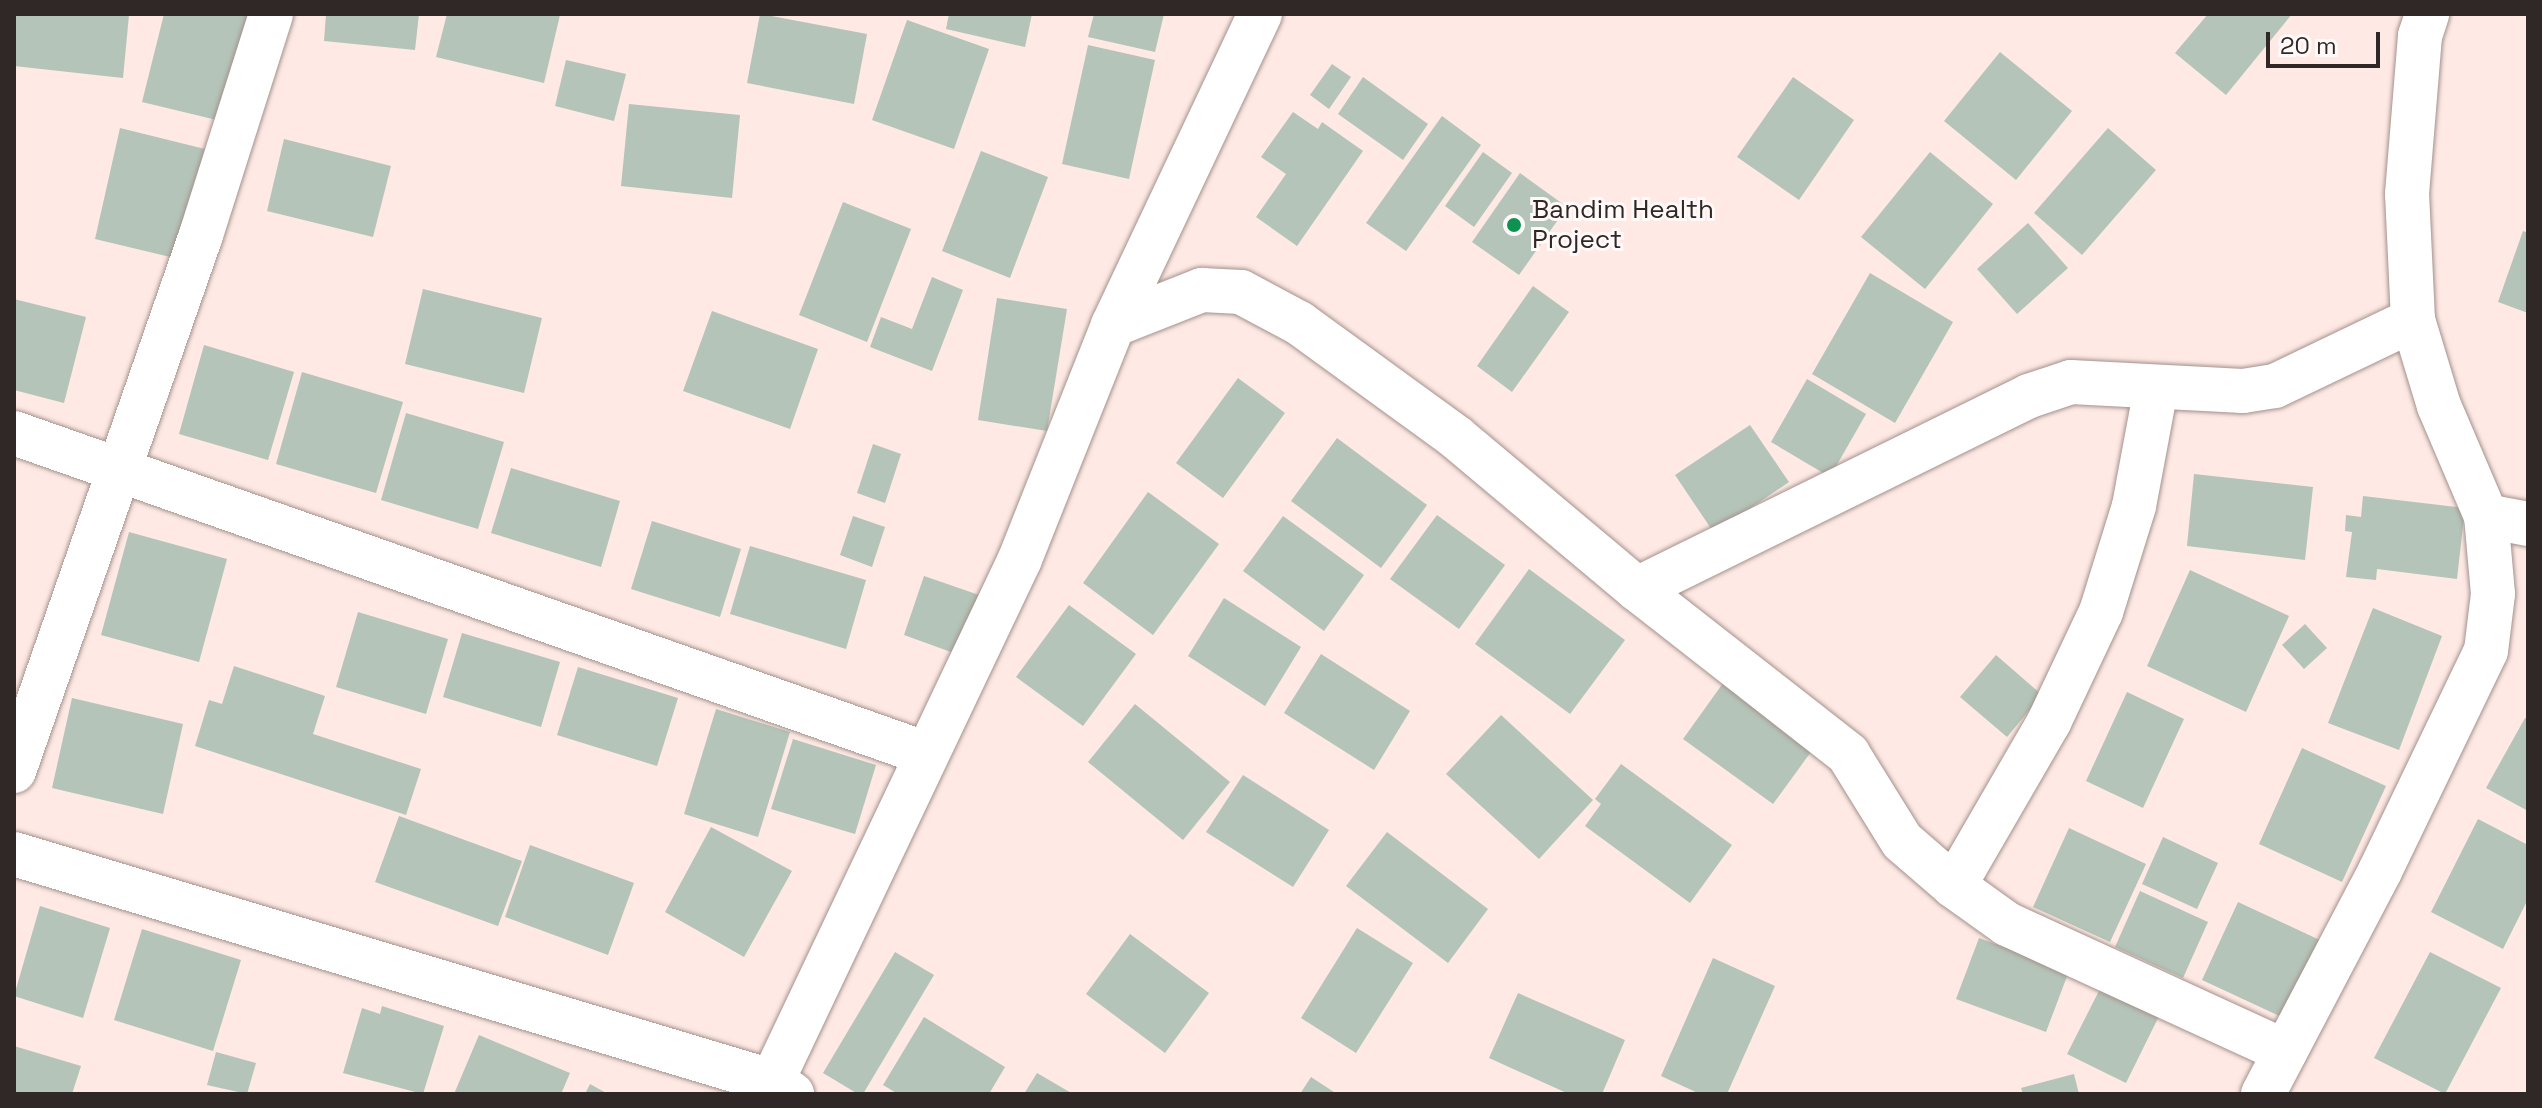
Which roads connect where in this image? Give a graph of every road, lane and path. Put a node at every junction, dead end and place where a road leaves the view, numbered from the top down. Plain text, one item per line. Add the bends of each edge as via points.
1 (271, 14) edge
2 (1260, 14) edge
3 (2427, 14) edge
4 (2413, 320) junction
5 (1113, 325) junction
6 (2156, 389) junction
7 (14, 433) edge
8 (119, 474) junction
9 (2507, 520) edge
10 (1637, 589) junction
11 (924, 753) junction
12 (14, 771) edge
13 (14, 854) edge
14 (1954, 886) junction
15 (2285, 1051) junction
16 (778, 1090) edge
17 (2263, 1094) edge

1 - 8 street
2 - 5 street
3 - 4 street via 2420,36 2407,194
4 - 6 street via 2275,386 2243,391
4 - 9 street via 2439,406
5 - 10 street via 1202,290 1241,292 1299,323 1457,438
5 - 11 street via 1020,559
6 - 10 street via 2111,381 2071,382 2029,396
6 - 14 street via 2134,506 2101,612 2049,722
7 - 8 street
8 - 11 street
8 - 12 street
9 - 15 street via 2486,651
10 - 14 street via 1848,754 1902,841
11 - 16 street
13 - 16 street
14 - 15 street via 2007,924
15 - 17 street

